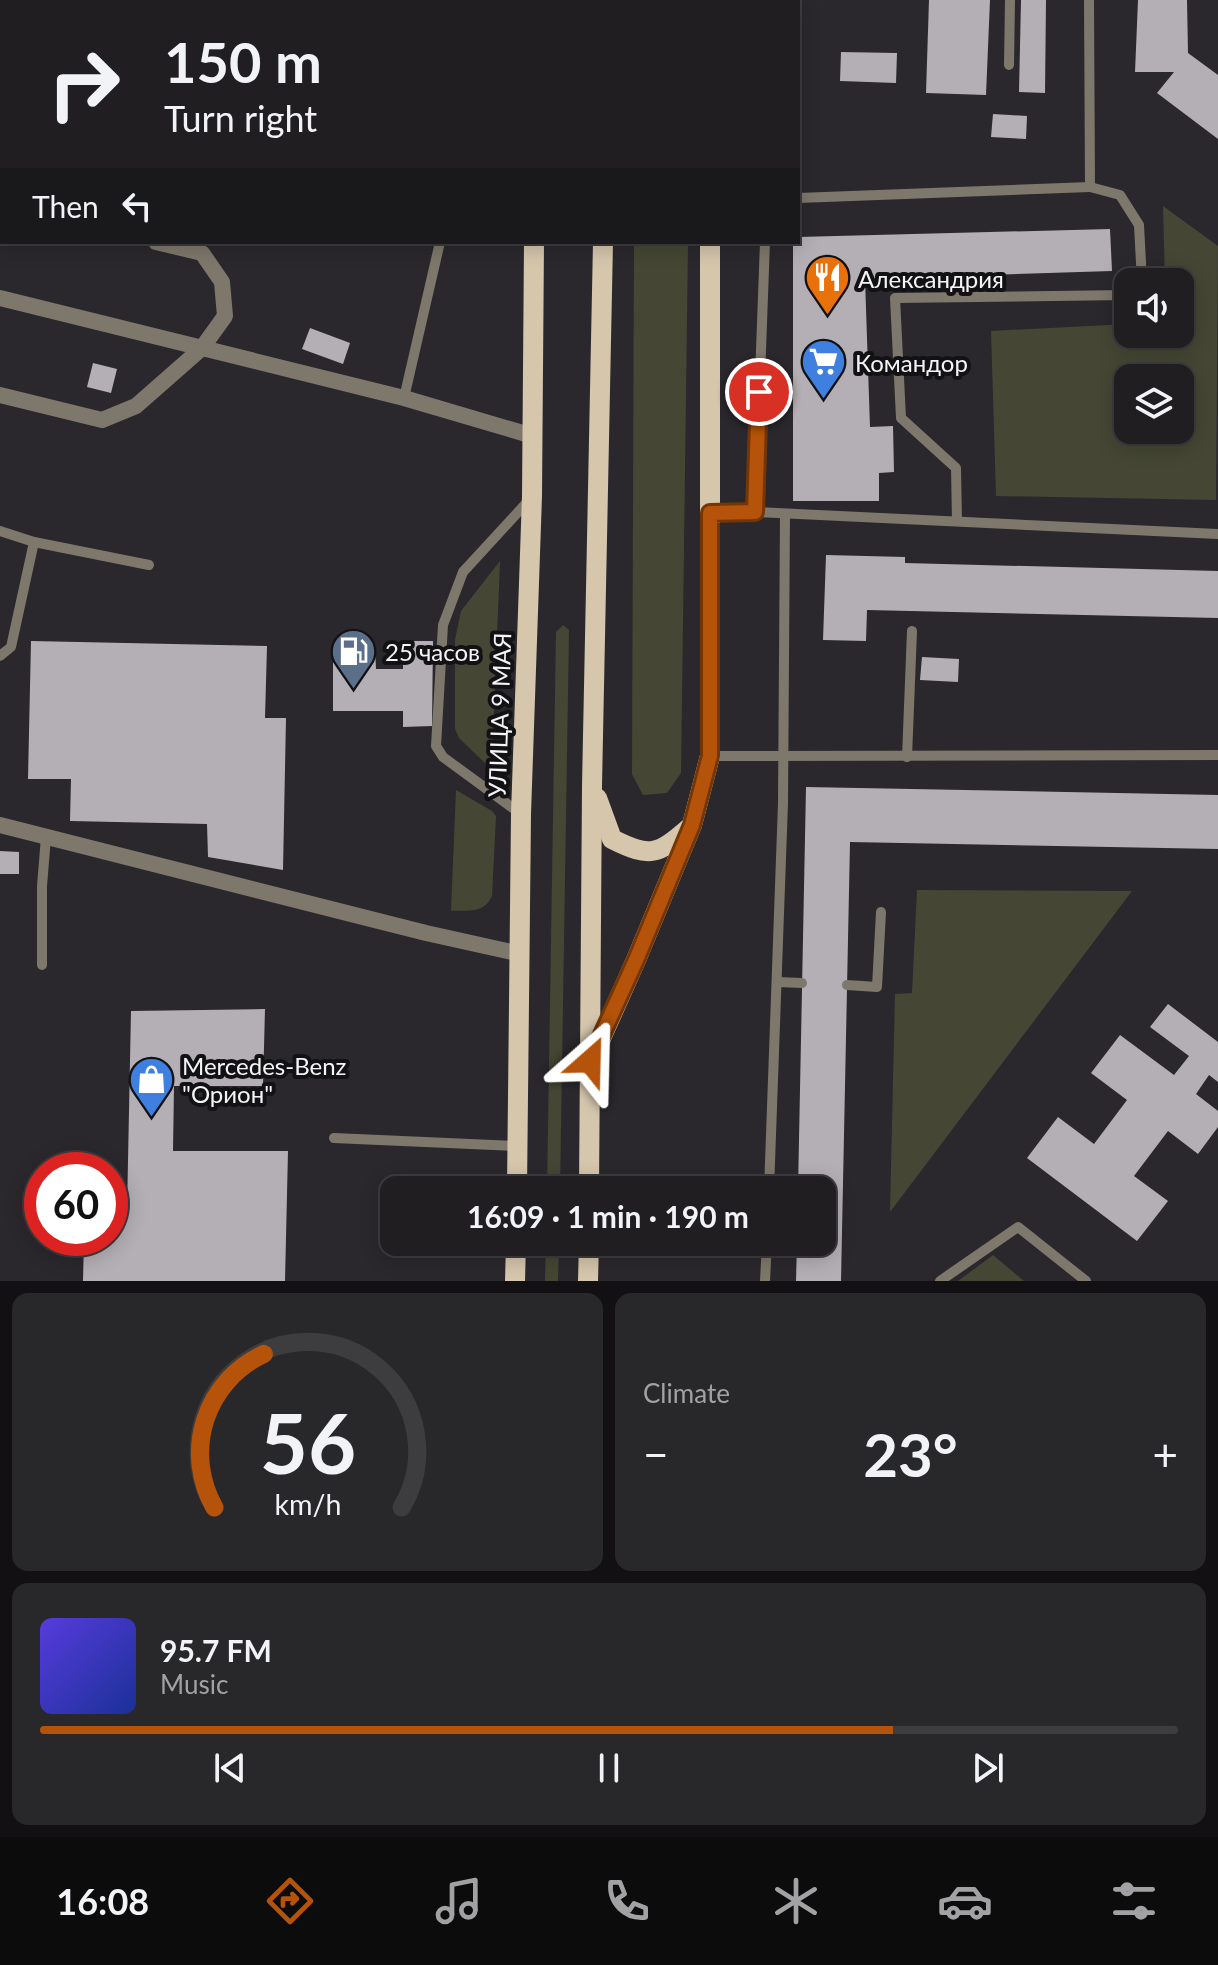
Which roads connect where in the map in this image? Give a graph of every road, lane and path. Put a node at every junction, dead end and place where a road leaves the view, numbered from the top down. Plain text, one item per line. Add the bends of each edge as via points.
1 (1010, 0) edge
2 (1089, 0) edge
3 (1009, 65) dead end
4 (1090, 187) junction
5 (800, 198) edge
6 (164, 244) edge
7 (440, 244) edge
8 (534, 244) edge
9 (603, 244) edge
10 (710, 244) edge
11 (765, 244) edge
12 (1141, 268) edge
13 (1114, 295) edge
14 (0, 298) edge
15 (202, 348) junction
16 (0, 395) edge
17 (404, 398) junction
18 (533, 436) junction
19 (532, 496) junction
20 (755, 512) junction
21 (710, 513) junction
22 (785, 514) junction
23 (957, 521) junction
24 (0, 531) edge
25 (1218, 534) edge
26 (34, 542) junction
27 (149, 565) dead end
28 (912, 631) dead end
29 (0, 656) edge
30 (783, 754) junction
31 (1218, 755) edge
32 (710, 756) junction
33 (907, 757) junction
34 (592, 786) junction
35 (521, 814) junction
36 (0, 825) edge
37 (692, 825) junction
38 (46, 837) junction
39 (881, 912) dead end
40 (521, 954) junction
41 (42, 965) dead end
42 (777, 982) junction
43 (802, 983) dead end
44 (847, 985) dead end
45 (590, 1061) junction
46 (334, 1138) dead end
47 (517, 1146) junction
48 (517, 1176) edge
49 (589, 1176) edge
50 (770, 1176) edge
51 (516, 1256) edge
52 (589, 1256) edge
53 (766, 1256) edge
54 (515, 1281) edge
55 (588, 1281) edge
56 (765, 1281) edge
57 (940, 1281) edge
58 (1086, 1281) edge

1 - 3 lane
2 - 4 lane
4 - 5 lane
4 - 12 lane via 1120,195 1139,225
6 - 15 street via 202,253 222,282 225,316
7 - 17 lane
8 - 18 main road, УЛИЦА 9 МАЯ
9 - 34 main road
10 - 21 main road
11 - 20 lane
13 - 23 lane via 895,298 901,418 956,468
14 - 15 street
15 - 16 street via 136,406 102,420
15 - 17 street
17 - 18 street
18 - 19 main road, УЛИЦА 9 МАЯ
19 - 35 main road, УЛИЦА 9 МАЯ
19 - 35 lane via 463,572 443,625 436,746 443,757
20 - 21 lane
20 - 22 lane
21 - 32 main road
22 - 23 lane
22 - 30 lane
23 - 25 lane
24 - 26 lane
26 - 27 lane
26 - 29 lane via 11,647
28 - 33 lane
30 - 32 lane
30 - 33 lane
30 - 42 lane
31 - 33 lane
32 - 37 main road
34 - 37 main road via 612,839 638,852 666,848
34 - 45 main road
35 - 40 main road, УЛИЦА 9 МАЯ
36 - 38 street
37 - 45 main road
38 - 40 street
38 - 41 lane
39 - 44 lane via 877,987
40 - 47 main road, УЛИЦА 9 МАЯ
42 - 43 lane
42 - 50 lane
45 - 49 main road
46 - 47 lane
47 - 48 main road, УЛИЦА 9 МАЯ
51 - 54 main road
52 - 55 main road
53 - 56 lane
57 - 58 lane via 1018,1227

